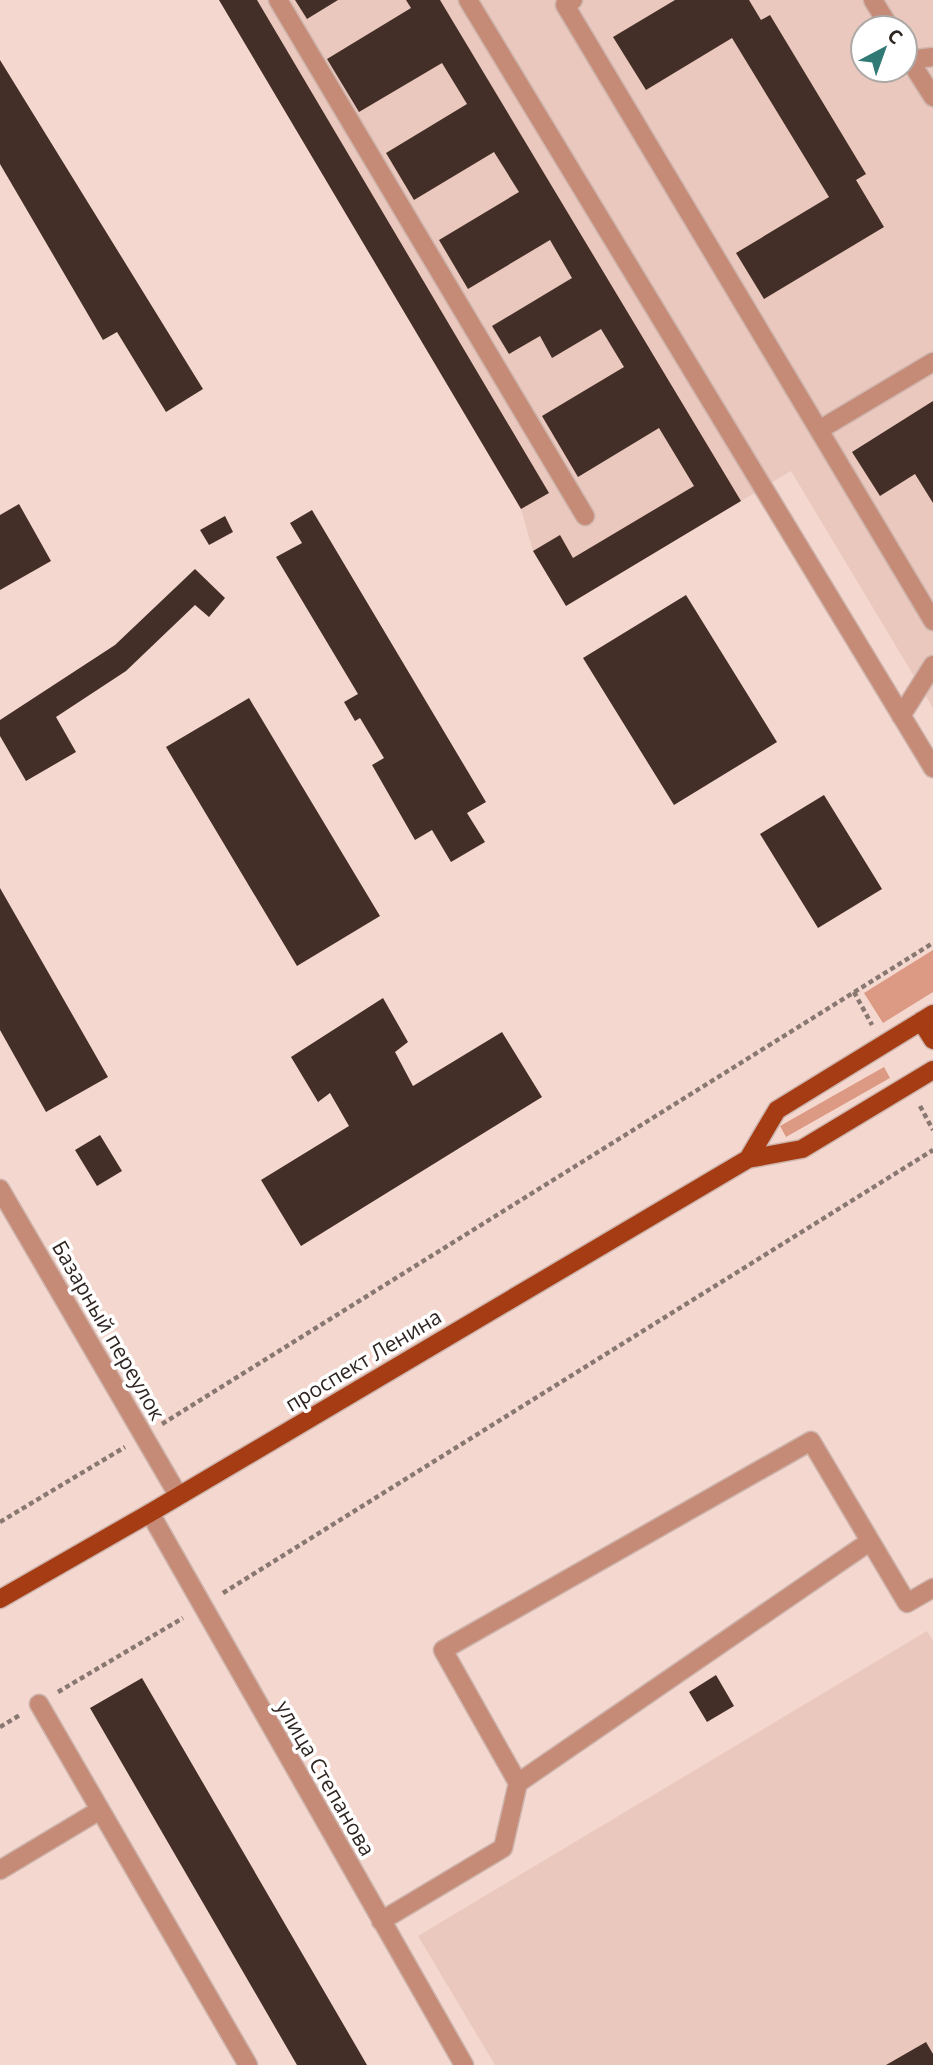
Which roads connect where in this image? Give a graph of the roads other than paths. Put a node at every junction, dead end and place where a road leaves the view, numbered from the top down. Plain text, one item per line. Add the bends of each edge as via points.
1 (278, 0) edge
2 (468, 0) edge
3 (573, 0) edge
4 (919, 75) edge
5 (933, 97) edge
6 (933, 362) edge
7 (819, 430) junction
8 (585, 516) dead end
9 (933, 621) edge
10 (933, 665) edge
11 (901, 716) junction
12 (933, 768) edge
13 (927, 1018) edge
14 (933, 1040) edge
15 (933, 1070) edge
16 (748, 1158) junction
17 (0, 1189) edge
18 (178, 1495) junction
19 (150, 1513) junction
20 (869, 1542) junction
21 (933, 1588) edge
22 (0, 1599) edge
23 (39, 1704) road end
24 (518, 1783) junction
25 (100, 1810) junction
26 (0, 1870) edge
27 (381, 1921) junction
28 (247, 2065) edge
29 (464, 2065) edge

1 - 8 street
2 - 11 street
3 - 7 street via 565,5
4 - 5 street
6 - 7 street
7 - 9 street
10 - 11 street
11 - 12 street
13 - 14 main road
13 - 16 main road, проспект Ленина via 778,1110
15 - 16 main road, проспект Ленина via 802,1149
16 - 18 main road, проспект Ленина
17 - 18 street, Базарный переулок
18 - 19 main road, проспект Ленина
19 - 22 main road, проспект Ленина
19 - 27 street, улица Степанова
20 - 21 street via 907,1603
20 - 24 street
20 - 24 street via 811,1441 443,1650
23 - 25 street
24 - 27 street via 503,1848
25 - 26 street
25 - 28 street
27 - 29 street, улица Степанова

